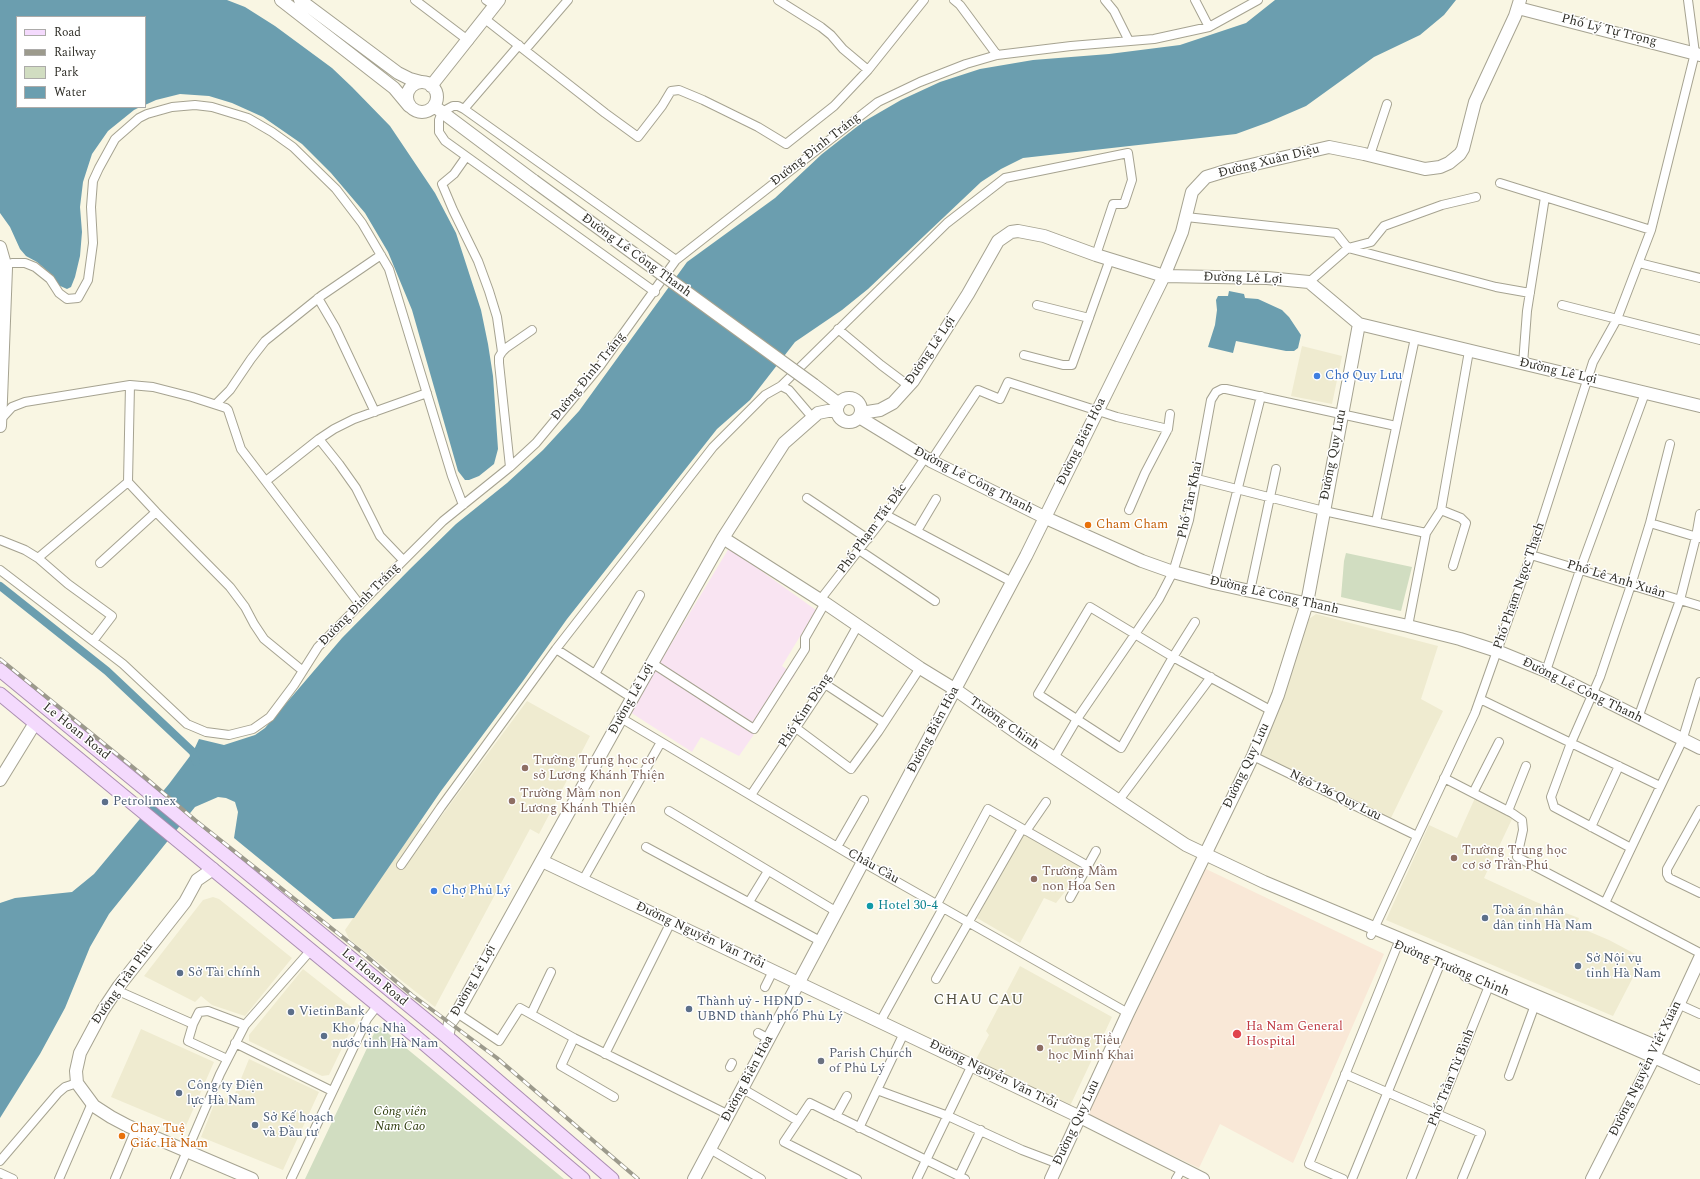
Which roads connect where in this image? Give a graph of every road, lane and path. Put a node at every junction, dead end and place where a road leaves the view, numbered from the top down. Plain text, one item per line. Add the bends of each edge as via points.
1 (281, 0) edge
2 (300, 0) edge
3 (415, 0) edge
4 (568, 0) edge
5 (778, 0) edge
6 (924, 0) edge
7 (954, 0) edge
8 (1105, 0) edge
9 (1195, 0) edge
10 (1258, 0) edge
11 (1688, 0) edge
12 (493, 2) edge
13 (1519, 4) edge
14 (485, 19) junction
15 (1209, 27) junction
16 (469, 40) junction
17 (1129, 41) junction
18 (522, 48) junction
19 (1698, 54) edge
20 (997, 56) junction
21 (868, 70) junction
22 (426, 84) junction
23 (1387, 104) dead end
24 (409, 106) junction
25 (438, 109) junction
26 (464, 110) junction
27 (1370, 155) junction
28 (466, 157) junction
29 (1500, 182) dead end
30 (1476, 197) dead end
31 (1545, 197) junction
32 (1186, 217) junction
33 (1651, 230) junction
34 (0, 247) edge
35 (1348, 248) junction
36 (381, 255) junction
37 (1096, 255) junction
38 (676, 260) junction
39 (1110, 260) junction
40 (1639, 263) junction
41 (5, 266) junction
42 (1164, 276) junction
43 (1700, 278) edge
44 (1309, 282) junction
45 (655, 292) junction
46 (1530, 293) junction
47 (318, 298) junction
48 (1036, 305) dead end
49 (1562, 305) dead end
50 (2, 315) edge
51 (1089, 318) junction
52 (1618, 319) junction
53 (1359, 324) junction
54 (838, 329) junction
55 (532, 330) dead end
56 (1415, 338) junction
57 (1700, 340) edge
58 (1470, 350) junction
59 (502, 352) junction
60 (1024, 355) dead end
61 (1524, 364) junction
62 (1589, 378) junction
63 (1, 384) edge
64 (130, 384) junction
65 (781, 386) junction
66 (908, 386) junction
67 (427, 393) junction
68 (1645, 393) junction
69 (1261, 396) junction
70 (216, 404) junction
71 (1700, 406) edge
72 (838, 408) junction
73 (1098, 410) junction
74 (375, 412) junction
75 (1342, 413) junction
76 (1170, 414) dead end
77 (860, 415) junction
78 (812, 417) junction
79 (1, 422) edge
80 (1396, 426) junction
81 (1168, 429) junction
82 (319, 439) junction
83 (1670, 444) dead end
84 (928, 460) junction
85 (510, 467) junction
86 (1276, 469) dead end
87 (1197, 479) junction
88 (266, 481) junction
89 (128, 482) junction
90 (1238, 489) junction
91 (1270, 497) junction
92 (807, 498) dead end
93 (936, 499) dead end
94 (463, 505) junction
95 (1129, 510) dead end
96 (1441, 510) junction
97 (1324, 511) junction
98 (156, 512) junction
99 (1700, 514) edge
100 (886, 515) junction
101 (1046, 518) junction
102 (1376, 522) junction
103 (1650, 524) junction
104 (917, 531) junction
105 (1426, 533) junction
106 (723, 538) junction
107 (868, 538) junction
108 (1698, 538) edge
109 (0, 540) edge
110 (859, 550) junction
111 (1531, 555) junction
112 (38, 558) junction
113 (403, 560) junction
114 (100, 563) dead end
115 (1453, 566) dead end
116 (0, 570) edge
117 (1580, 570) junction
118 (1173, 572) junction
119 (1012, 582) junction
120 (1214, 583) junction
121 (1631, 585) junction
122 (1250, 591) junction
123 (640, 595) dead end
124 (1680, 600) junction
125 (935, 601) dead end
126 (823, 602) junction
127 (1307, 603) junction
128 (360, 605) junction
129 (1700, 606) edge
130 (1195, 622) dead end
131 (858, 625) junction
132 (1408, 626) junction
133 (1136, 635) junction
134 (93, 641) junction
135 (556, 650) junction
136 (1497, 651) junction
137 (1174, 657) junction
138 (652, 663) junction
139 (920, 668) junction
140 (0, 670) edge
141 (303, 671) junction
142 (1546, 671) junction
143 (595, 674) junction
144 (1211, 677) junction
145 (1700, 682) edge
146 (825, 684) junction
147 (956, 690) junction
148 (0, 694) edge
149 (1592, 694) junction
150 (632, 698) junction
151 (1480, 699) junction
152 (1272, 711) junction
153 (621, 718) junction
154 (1638, 718) junction
155 (1077, 719) junction
156 (35, 723) junction
157 (884, 723) junction
158 (796, 728) junction
159 (1682, 740) junction
160 (661, 742) junction
161 (1499, 742) dead end
162 (1572, 744) junction
163 (1700, 748) edge
164 (1253, 756) junction
165 (1054, 758) junction
166 (1526, 766) dead end
167 (1619, 766) junction
168 (1444, 778) junction
169 (0, 780) edge
170 (1660, 786) junction
171 (1473, 793) junction
172 (751, 795) junction
173 (864, 800) dead end
174 (1119, 800) junction
175 (1046, 802) dead end
176 (1700, 810) edge
177 (669, 811) dead end
178 (1508, 811) junction
179 (1591, 826) junction
180 (1024, 830) junction
181 (1418, 836) junction
182 (646, 847) dead end
183 (837, 847) junction
184 (1631, 848) junction
185 (1096, 851) dead end
186 (225, 854) junction
187 (1204, 858) junction
188 (542, 861) junction
189 (864, 863) junction
190 (401, 865) dead end
191 (1088, 866) junction
192 (213, 869) junction
193 (768, 871) junction
194 (583, 880) junction
195 (1700, 893) edge
196 (1070, 898) dead end
197 (749, 902) junction
198 (1605, 903) junction
199 (940, 906) junction
200 (837, 912) junction
201 (671, 922) junction
202 (969, 922) junction
203 (1373, 932) junction
204 (822, 942) junction
205 (1399, 942) junction
206 (311, 950) junction
207 (1700, 953) edge
208 (1700, 958) edge
209 (1441, 960) junction
210 (773, 970) junction
211 (551, 972) dead end
212 (936, 979) dead end
213 (1491, 981) junction
214 (799, 982) junction
215 (765, 987) dead end
216 (116, 990) junction
217 (1536, 1001) junction
218 (1678, 1004) junction
219 (378, 1005) junction
220 (457, 1013) junction
221 (1128, 1013) junction
222 (531, 1014) junction
223 (1700, 1014) edge
224 (880, 1022) junction
225 (193, 1024) junction
226 (245, 1025) junction
227 (758, 1033) dead end
228 (904, 1033) junction
229 (446, 1037) junction
230 (574, 1038) junction
231 (769, 1038) junction
232 (235, 1043) junction
233 (435, 1052) junction
234 (1656, 1052) junction
235 (605, 1054) junction
236 (227, 1059) junction
237 (972, 1066) junction
238 (1345, 1074) junction
239 (1509, 1076) dead end
240 (1699, 1076) edge
241 (77, 1083) junction
242 (743, 1089) junction
243 (877, 1090) junction
244 (332, 1091) junction
245 (1388, 1093) junction
246 (846, 1096) dead end
247 (614, 1097) dead end
248 (92, 1103) junction
249 (728, 1115) junction
250 (1438, 1115) junction
251 (836, 1116) junction
252 (948, 1116) junction
253 (1080, 1117) junction
254 (798, 1121) junction
255 (859, 1128) junction
256 (136, 1129) junction
257 (981, 1130) junction
258 (710, 1149) junction
259 (187, 1151) junction
260 (926, 1160) junction
261 (0, 1161) edge
262 (1059, 1164) junction
263 (0, 1173) edge
264 (1179, 1174) edge
265 (236, 1176) edge
266 (847, 1177) edge
267 (962, 1178) edge
268 (13, 1179) edge
269 (60, 1179) edge
270 (115, 1179) edge
271 (175, 1179) edge
272 (252, 1179) edge
273 (291, 1179) edge
274 (584, 1179) edge
275 (612, 1179) edge
276 (694, 1179) edge
277 (761, 1179) edge
278 (857, 1179) edge
279 (917, 1179) edge
280 (1052, 1179) edge
281 (1203, 1179) edge
282 (1343, 1179) edge
283 (1352, 1179) edge
284 (1411, 1179) edge
285 (1462, 1179) edge
286 (1592, 1179) edge

1 - 24 street via 394,88
2 - 22 street via 398,73
3 - 16 street
4 - 18 street
5 - 21 street via 821,27
6 - 21 street
7 - 20 street
8 - 17 street via 1114,11
9 - 15 street
10 - 15 street, Đường Đinh Tráng
11 - 19 street
12 - 14 street
13 - 19 street, Phố Lý Tự Trọng
13 - 27 street, Đường Xuân Diệu via 1476,102 1460,154 1449,163 1432,169
14 - 16 street
14 - 18 street
15 - 17 street, Đường Đinh Tráng via 1154,39
16 - 22 street
17 - 20 street, Đường Đinh Tráng
18 - 21 street via 638,137 671,91 679,90 758,127 786,144 834,106
18 - 26 street
19 - 33 street, Phố Phạm Ngọc Thạch
20 - 38 street, Đường Đinh Tráng via 966,64 878,102
22 - 24 street via 412,86 408,91
22 - 25 street via 436,92
23 - 27 street
24 - 25 street via 422,112
25 - 26 street via 458,106
25 - 28 street via 439,132 445,141
25 - 72 street, Đường Lê Công Thanh, bridge via 814,385
26 - 38 street
27 - 32 street, Đường Xuân Diệu via 1329,147 1206,177 1192,192
28 - 45 street
28 - 59 street via 454,174 442,184 489,291
29 - 31 street
30 - 35 street via 1442,205 1384,226 1371,242
31 - 33 street
31 - 46 street
32 - 35 street via 1336,233
32 - 42 street, Đường Xuân Diệu
33 - 40 street, Phố Phạm Ngọc Thạch
34 - 41 street
35 - 44 street
35 - 46 street via 1496,287
36 - 41 street via 362,223 336,189 293,147 248,118 212,107 195,106 172,107 147,114 116,139 93,181 93,243 88,280 78,298 67,299 35,266 25,263
36 - 47 street
36 - 67 street via 389,269
37 - 39 street, Đường Lê Lợi
37 - 54 street via 1113,204 1124,204 1132,180 1128,153 1005,178 947,223
37 - 66 street, Đường Lê Lợi via 1030,233 1018,231 1005,236 998,241 968,294
38 - 45 street, Đường Đinh Tráng
39 - 42 street, Đường Lê Lợi
39 - 51 street
40 - 43 street
40 - 52 street, Phố Phạm Ngọc Thạch
41 - 50 street
42 - 44 street, Đường Lê Lợi via 1267,278
42 - 73 street, Đường Biên Hòa
44 - 53 street, Đường Lê Lợi
45 - 85 street, Đường Đinh Tráng via 600,366 536,443
46 - 61 street
47 - 70 street via 265,341 230,390
47 - 74 street via 335,327
48 - 51 street
49 - 52 street
50 - 63 street
51 - 60 street via 1072,365 1062,365
52 - 57 street
52 - 62 street, Phố Phạm Ngọc Thạch via 1593,362
53 - 56 street, Đường Lê Lợi
53 - 75 street, Đường Quy Lưu
54 - 65 street
54 - 66 street
55 - 59 street
56 - 58 street, Đường Lê Lợi
56 - 80 street
58 - 61 street, Đường Lê Lợi
58 - 96 street
59 - 85 street via 499,363
61 - 62 street, Đường Lê Lợi
62 - 68 street, Đường Lê Lợi
62 - 111 street, Phố Phạm Ngọc Thạch
63 - 79 street
64 - 70 street
64 - 79 street via 25,402 12,407
64 - 89 street
65 - 78 street via 789,390
65 - 135 street via 765,395 714,447
66 - 77 street, Đường Lê Lợi via 893,403 880,410
67 - 74 street
67 - 94 street
68 - 71 street, Đường Lê Lợi
68 - 117 street
69 - 75 street, Phố Tân Khai
69 - 87 street, Phố Tân Khai via 1226,389 1216,392 1211,400
69 - 90 street
70 - 88 street via 228,410 239,445
72 - 77 street via 840,418 847,422 854,421
72 - 77 street via 846,399 854,399 860,404
72 - 78 street, Đường Lê Lợi
73 - 81 street via 1116,417
73 - 84 street, Phố Phạm Tất Đắc via 1008,382 1000,399 978,390
73 - 101 street, Đường Biên Hòa
74 - 82 street via 354,419
75 - 80 street, Phố Tân Khai
75 - 97 street, Đường Quy Lưu
76 - 81 street
77 - 84 street, Đường Lê Công Thanh
78 - 106 street, Đường Lê Lợi via 784,443
80 - 102 street
81 - 95 street
82 - 88 street
82 - 113 street via 356,488 380,536
83 - 103 street
84 - 100 street, Phố Phạm Tất Đắc
84 - 101 street, Đường Lê Công Thanh
85 - 94 street, Đường Đinh Tráng
86 - 91 street
87 - 90 street
87 - 118 street, Phố Tân Khai via 1189,520
88 - 128 street
89 - 98 street
89 - 112 street
90 - 91 street
90 - 120 street
91 - 97 street
91 - 122 street
92 - 107 street
93 - 104 street
94 - 113 street, Đường Đinh Tráng via 442,521
96 - 105 street
96 - 115 street via 1461,518 1466,523
97 - 102 street
97 - 127 street, Đường Quy Lưu
98 - 114 street
98 - 141 street via 230,587 264,639
99 - 108 street
100 - 104 street
100 - 107 street, Phố Phạm Tất Đắc
101 - 118 street, Đường Lê Công Thanh via 1142,561
101 - 119 street, Đường Biên Hòa
102 - 105 street
103 - 108 street
103 - 121 street
104 - 119 street
105 - 132 street
106 - 126 street, Trường Chinh
106 - 138 street, Đường Lê Lợi
107 - 110 street, Phố Phạm Tất Đắc
108 - 124 street
109 - 112 street
110 - 125 street
110 - 126 street, Phố Phạm Tất Đắc
111 - 117 street, Phố Lê Anh Xuân
111 - 136 street, Phố Phạm Ngọc Thạch
112 - 134 street via 112,616
113 - 128 street, Đường Đinh Tráng
116 - 134 street, Đường Đinh Tráng
117 - 121 street, Phố Lê Anh Xuân
117 - 142 street
118 - 120 street, Đường Lê Công Thanh
118 - 133 street, Phố Tân Khai
119 - 147 street, Đường Biên Hòa
120 - 122 street, Đường Lê Công Thanh
121 - 124 street, Phố Lê Anh Xuân
121 - 149 street
122 - 127 street, Đường Lê Công Thanh
123 - 143 street
124 - 129 street, Phố Lê Anh Xuân
124 - 154 street
126 - 131 street, Trường Chinh
126 - 138 street, Phố Phạm Tất Đắc via 805,638 806,649 754,729
127 - 132 street, Đường Lê Công Thanh
127 - 152 street, Đường Quy Lưu
128 - 141 street, Đường Đinh Tráng via 318,647
130 - 137 street
131 - 139 street, Trường Chinh
131 - 146 street, Phố Kim Đồng
132 - 136 street, Đường Lê Công Thanh
133 - 137 street
133 - 155 street, Phố Tân Khai
133 - 155 street via 1090,606 1038,694
134 - 141 street, Đường Đinh Tráng via 124,664 187,724 206,732 229,735 253,729 270,717
135 - 143 street
135 - 190 street via 440,807
136 - 142 street, Đường Lê Công Thanh
136 - 151 street, Phố Phạm Ngọc Thạch
137 - 144 street
137 - 155 street via 1121,748
138 - 150 street, Đường Lê Lợi
139 - 147 street, Trường Chinh
139 - 157 street
140 - 186 main road, Le Hoan Road
142 - 149 street, Đường Lê Công Thanh
143 - 150 street
144 - 152 street
144 - 174 street
145 - 159 street
146 - 157 street
146 - 158 street, Phố Kim Đồng
147 - 165 street, Trường Chinh
147 - 189 street, Đường Biên Hòa
148 - 156 main road, Le Hoan Road
149 - 154 street, Đường Lê Công Thanh
149 - 162 street
150 - 153 street, Đường Lê Lợi
151 - 162 street
151 - 168 street, Phố Phạm Ngọc Thạch
152 - 164 street, Đường Quy Lưu
153 - 160 street, Châu Cầu
153 - 188 street, Đường Lê Lợi
154 - 159 street, Đường Lê Công Thanh
155 - 165 street, Phố Tân Khai
156 - 169 street
156 - 192 main road, Le Hoan Road
157 - 158 street via 851,769
158 - 172 street, Phố Kim Đồng
159 - 163 street, Đường Lê Công Thanh
159 - 170 street
160 - 172 street, Châu Cầu
160 - 194 street
161 - 171 street
162 - 167 street
162 - 179 street via 1551,797 1554,807
164 - 181 street, Ngõ 136 Quy Lưu
164 - 187 street, Đường Quy Lưu
165 - 174 street, Trường Chinh
166 - 178 street
167 - 170 street
167 - 179 street
168 - 171 street
168 - 181 street, Phố Phạm Ngọc Thạch
170 - 184 street
171 - 178 street
172 - 183 street, Châu Cầu
173 - 183 street
174 - 187 street, Trường Chinh
175 - 180 street
176 - 195 street via 1667,874 1669,878
177 - 193 street
178 - 198 street via 1522,820 1523,830 1517,857
179 - 184 street
180 - 191 street
180 - 199 street via 988,809
180 - 202 street
181 - 203 street, Phố Phạm Ngọc Thạch
182 - 197 street
183 - 189 street, Châu Cầu
184 - 198 street
185 - 191 street
186 - 192 main road
186 - 229 main road, Le Hoan Road
187 - 203 street, Đường Trường Chinh
187 - 221 street, Đường Quy Lưu
188 - 194 street, Đường Nguyễn Văn Trỗi
188 - 220 street, Đường Lê Lợi
189 - 199 street, Châu Cầu
189 - 200 street, Đường Biên Hòa
191 - 196 street
192 - 206 main road, Le Hoan Road
192 - 216 street, Đường Trần Phú via 197,880 184,902
193 - 197 street
193 - 200 street
194 - 201 street, Đường Nguyễn Văn Trỗi
197 - 204 street
198 - 207 street
199 - 202 street, Châu Cầu
199 - 224 street
200 - 204 street, Đường Biên Hòa
201 - 210 street, Đường Nguyễn Văn Trỗi
201 - 235 street
202 - 212 street
202 - 221 street, Châu Cầu
203 - 205 street, Đường Trường Chinh
204 - 214 street, Đường Biên Hòa
205 - 209 street, Đường Trường Chinh
205 - 238 street
206 - 219 main road, Le Hoan Road
206 - 226 street
208 - 218 street, Đường Nguyễn Viết Xuân
209 - 213 street, Đường Trường Chinh
209 - 245 street
210 - 214 street, Đường Nguyễn Văn Trỗi
210 - 215 street
211 - 222 street
213 - 217 street, Đường Trường Chinh
213 - 250 street, Phố Trần Tử Bình
214 - 224 street, Đường Nguyễn Văn Trỗi
214 - 231 street, Đường Biên Hòa
216 - 225 street
216 - 241 street, Đường Trần Phú via 80,1053 76,1071
217 - 234 street, Đường Trường Chinh
217 - 239 street
218 - 223 street
218 - 234 street, Đường Nguyễn Viết Xuân
219 - 233 main road, Le Hoan Road
219 - 244 street via 367,1019
220 - 222 street via 499,1041 520,1008
220 - 229 street, Đường Lê Lợi via 450,1023
221 - 253 street, Đường Quy Lưu
222 - 230 street
224 - 228 street, Đường Nguyễn Văn Trỗi
225 - 226 street via 199,1012 204,1010
225 - 236 street via 188,1039 190,1042
226 - 232 street
227 - 231 street
228 - 237 street, Đường Nguyễn Văn Trỗi
228 - 243 street
229 - 233 main road
229 - 275 main road, Le Hoan Road
230 - 235 street
230 - 247 street via 561,1066
231 - 242 street, Đường Biên Hòa
232 - 236 street
232 - 244 street
233 - 274 main road, Le Hoan Road
234 - 240 street, Đường Trường Chinh
234 - 286 street, Đường Nguyễn Viết Xuân
235 - 249 street
236 - 259 street
237 - 252 street
237 - 253 street, Đường Nguyễn Văn Trỗi
238 - 245 street
238 - 282 street via 1309,1164
241 - 248 street
241 - 261 street via 58,1093
242 - 249 street, Đường Biên Hòa
242 - 254 street
243 - 252 street
243 - 255 street
244 - 273 street
245 - 250 street
245 - 283 street
246 - 251 street
248 - 256 street via 111,1117
248 - 269 street
249 - 258 street, Đường Biên Hòa
250 - 284 street, Phố Trần Tử Bình
250 - 285 street via 1481,1132
251 - 254 street via 810,1103
251 - 255 street
252 - 257 street
252 - 260 street
253 - 262 street, Đường Quy Lưu
253 - 264 street, Đường Nguyễn Văn Trỗi
254 - 266 street via 784,1142
255 - 260 street
256 - 259 street
256 - 270 street
257 - 262 street
257 - 267 street
258 - 276 street, Đường Biên Hòa
258 - 277 street
259 - 265 street
259 - 271 street
260 - 267 street
260 - 279 street
262 - 280 street, Đường Quy Lưu
263 - 268 street
264 - 281 street, Đường Nguyễn Văn Trỗi
265 - 272 street
266 - 278 street

